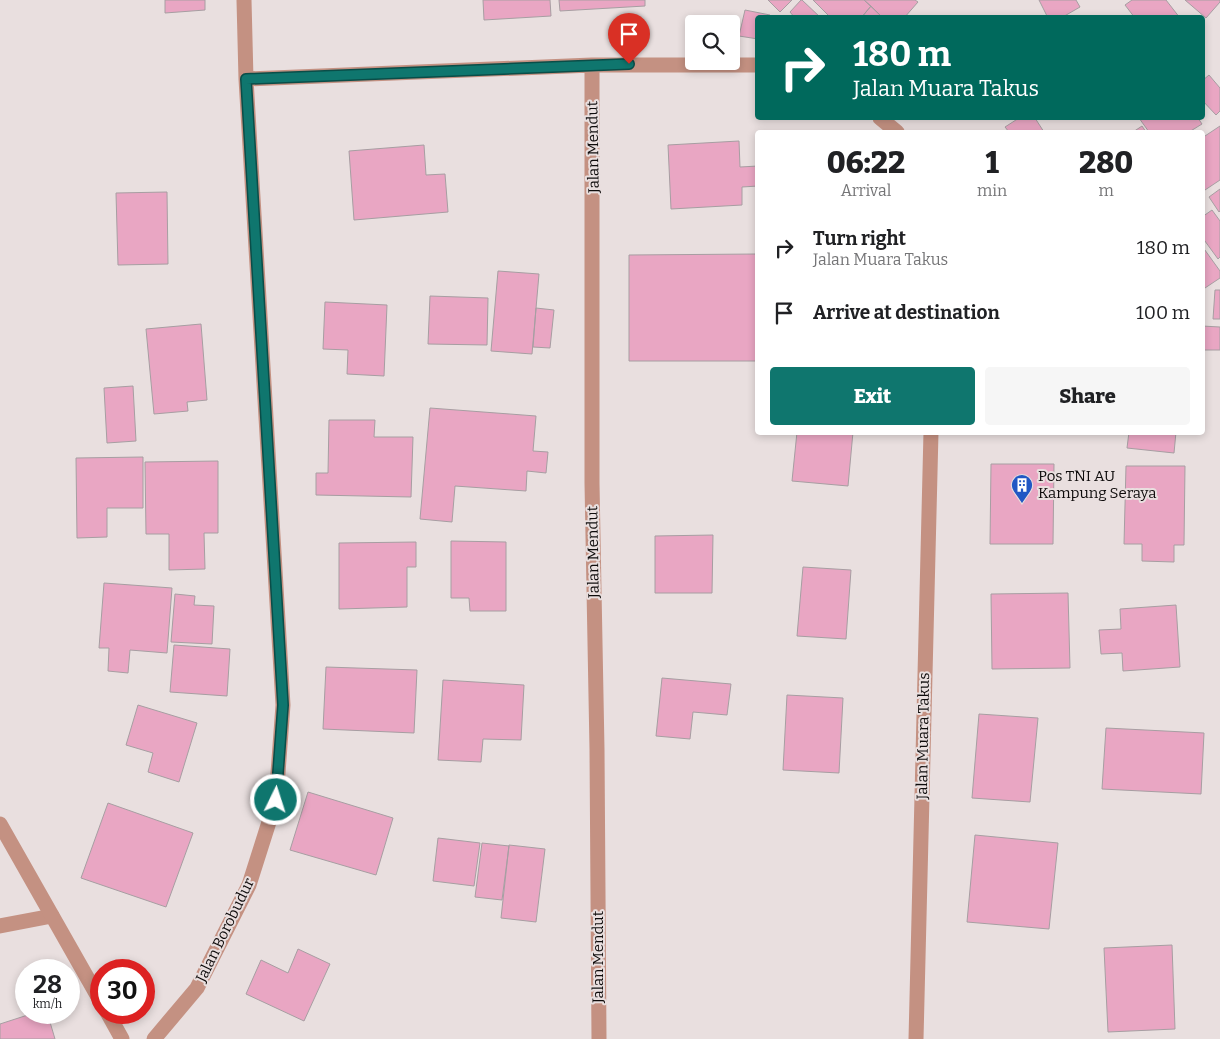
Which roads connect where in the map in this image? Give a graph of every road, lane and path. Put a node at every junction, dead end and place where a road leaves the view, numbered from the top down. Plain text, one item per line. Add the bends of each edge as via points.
1 (244, 0) edge
2 (592, 65) junction
3 (755, 65) edge
4 (246, 79) junction
5 (882, 120) edge
6 (895, 130) edge
7 (931, 435) edge
8 (0, 824) edge
9 (52, 916) junction
10 (0, 926) edge
11 (90, 983) edge
12 (114, 1024) edge
13 (122, 1039) edge
14 (154, 1039) edge
15 (599, 1039) edge
16 (916, 1039) edge

1 - 4 street, Jalan Borobudur
2 - 3 street
2 - 4 street
2 - 15 street, Jalan Mendut via 592,483
4 - 14 street, Jalan Borobudur via 283,705 276,800 249,885 197,988
5 - 6 street
7 - 16 street, Jalan Muara Takus
8 - 9 street
9 - 10 street
9 - 11 street
12 - 13 street

